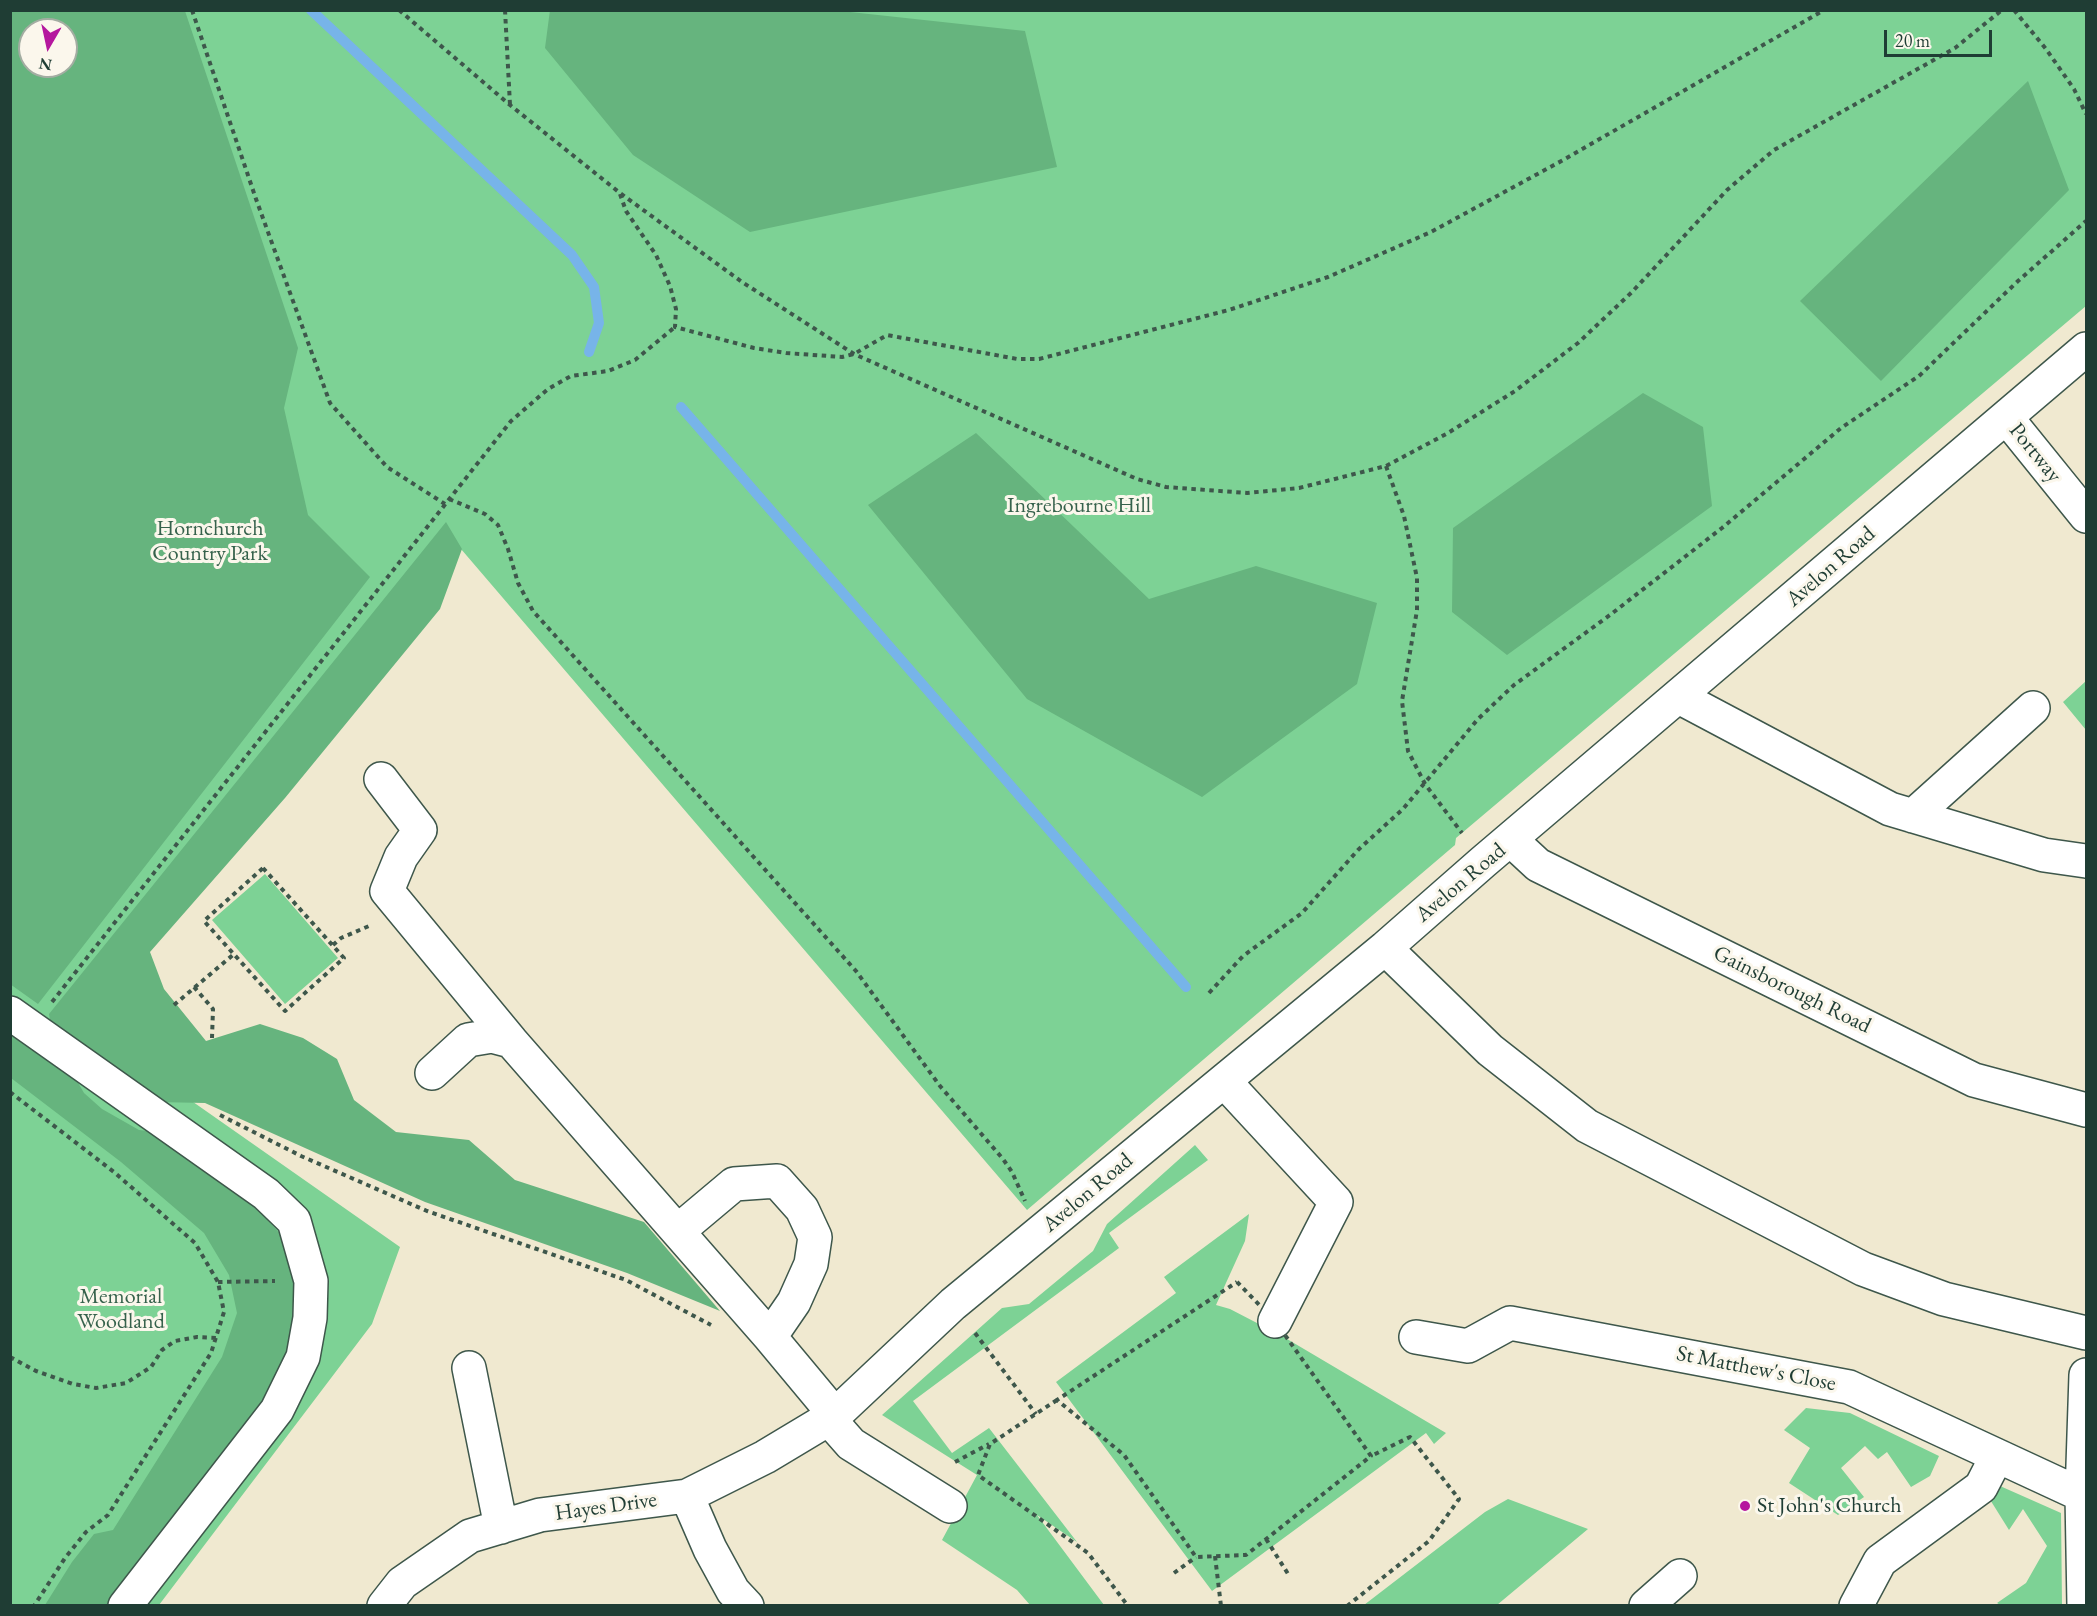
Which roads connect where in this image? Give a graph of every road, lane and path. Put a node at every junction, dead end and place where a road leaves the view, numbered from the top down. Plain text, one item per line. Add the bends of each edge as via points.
1 (192, 10) edge
2 (399, 10) edge
3 (505, 10) edge
4 (1824, 10) edge
5 (2002, 10) edge
6 (2014, 10) edge
7 (510, 105) junction
8 (2086, 114) edge
9 (620, 193) junction
10 (2086, 221) edge
11 (675, 327) junction
12 (2086, 349) edge
13 (854, 354) junction
14 (2006, 417) junction
15 (1386, 466) junction
16 (449, 500) junction
17 (445, 504) junction
18 (2086, 516) edge
19 (1679, 697) junction
20 (2033, 708) dead end
21 (381, 779) dead end
22 (1425, 784) junction
23 (1913, 816) junction
24 (1511, 840) junction
25 (2086, 861) edge
26 (1483, 862) junction
27 (1385, 948) junction
28 (234, 954) junction
29 (194, 987) junction
30 (1209, 993) dead end
31 (174, 1005) dead end
32 (21, 1020) edge
33 (212, 1038) dead end
34 (511, 1041) junction
35 (432, 1073) dead end
36 (1224, 1081) junction
37 (10, 1092) edge
38 (2086, 1110) edge
39 (217, 1114) dead end
40 (1047, 1227) junction
41 (678, 1231) junction
42 (311, 1281) junction
43 (218, 1282) junction
44 (953, 1304) junction
45 (1275, 1321) junction
46 (719, 1330) dead end
47 (2086, 1333) edge
48 (771, 1337) junction
49 (1416, 1337) dead end
50 (216, 1338) junction
51 (10, 1357) edge
52 (469, 1368) dead end
53 (2086, 1375) edge
54 (1057, 1400) junction
55 (1036, 1414) junction
56 (832, 1417) junction
57 (990, 1444) junction
58 (1371, 1456) junction
59 (1997, 1456) junction
60 (955, 1462) dead end
61 (687, 1496) junction
62 (2084, 1496) edge
63 (950, 1506) dead end
64 (501, 1527) junction
65 (1266, 1539) junction
66 (1215, 1556) junction
67 (1196, 1557) junction
68 (1174, 1573) dead end
69 (1680, 1576) dead end
70 (1290, 1577) dead end
71 (34, 1605) edge
72 (125, 1605) edge
73 (384, 1605) edge
74 (747, 1605) edge
75 (1128, 1605) edge
76 (1221, 1605) edge
77 (1347, 1605) edge
78 (1646, 1605) edge
79 (1856, 1605) edge
80 (2084, 1605) edge

1 - 17 path via 330,403 387,467
2 - 7 path
3 - 7 path
4 - 13 path via 1431,232 1328,277 1229,310 1039,359 1017,359 887,335
5 - 15 path via 1955,48 1774,150 1727,190 1632,292 1578,343 1515,391
6 - 8 path via 2074,89
7 - 9 path
9 - 11 path via 626,211 656,255 670,286 676,309
9 - 13 path via 742,282
10 - 22 path via 1919,376 1841,428 1703,542 1514,685 1478,719
11 - 13 path via 786,353 842,357
11 - 16 path via 635,360 608,371 571,376 548,389 512,421
12 - 14 street, Avelon Road
13 - 15 path via 1137,479 1166,487 1268,491 1299,488
14 - 18 street, Portway
14 - 19 street, Avelon Road
15 - 22 path via 1404,516 1417,578 1402,701 1408,751
16 - 17 path
16 - 40 path via 484,514 498,525 533,610 856,970 940,1086 1003,1159 1026,1203
17 - 32 path
19 - 23 street via 1890,809
19 - 24 street, Avelon Road
20 - 23 street
21 - 34 street via 420,830 401,857 387,891
22 - 26 path
22 - 30 path via 1302,913 1244,956
23 - 25 street via 2044,855
24 - 26 street, Avelon Road
24 - 38 street, Gainsborough Road via 1538,865 1974,1080
26 - 27 street, Avelon Road
27 - 36 street, Avelon Road
27 - 47 street via 1490,1050 1587,1126 1863,1269 1944,1299
28 - 28 path via 204,921 263,868 344,958 285,1011
28 - 29 path
29 - 31 path
29 - 33 path via 213,1009
32 - 42 street via 266,1194 294,1221
34 - 35 street via 492,1036 468,1040
34 - 41 street
36 - 40 street, Avelon Road
36 - 45 street via 1336,1202
37 - 43 path via 114,1172 195,1243
39 - 46 path via 427,1211 626,1280
40 - 44 street, Avelon Road
41 - 48 street
41 - 48 street via 734,1184 777,1181 802,1209 814,1237 811,1264 794,1302
42 - 43 path
42 - 72 street via 303,1357 277,1410
43 - 50 path via 224,1312
44 - 55 path
44 - 56 street, Avelon Road
45 - 54 path via 1237,1282
45 - 58 path
48 - 56 street
49 - 59 street, St Matthew's Close via 1468,1346 1510,1323 1849,1387
50 - 51 path via 175,1341 162,1350 152,1367 126,1383 96,1388 36,1371
50 - 71 path via 211,1353 108,1515 86,1532
52 - 64 street
53 - 62 street
54 - 55 path
54 - 67 path via 1124,1455
55 - 57 path
56 - 61 street, Hayes Drive via 765,1457
56 - 63 street via 851,1444
57 - 60 path
57 - 75 path via 978,1475 1088,1553
58 - 65 path
58 - 77 path via 1410,1437 1459,1499 1429,1541
59 - 62 street, St Matthew's Close
59 - 79 street via 1981,1487 1880,1561
61 - 64 street, Hayes Drive via 540,1515
61 - 74 street via 733,1591
62 - 80 street
64 - 73 street, Hayes Drive via 470,1536 402,1583
65 - 66 path via 1246,1555
65 - 70 path
66 - 67 path
66 - 76 path
67 - 68 path
69 - 78 street

